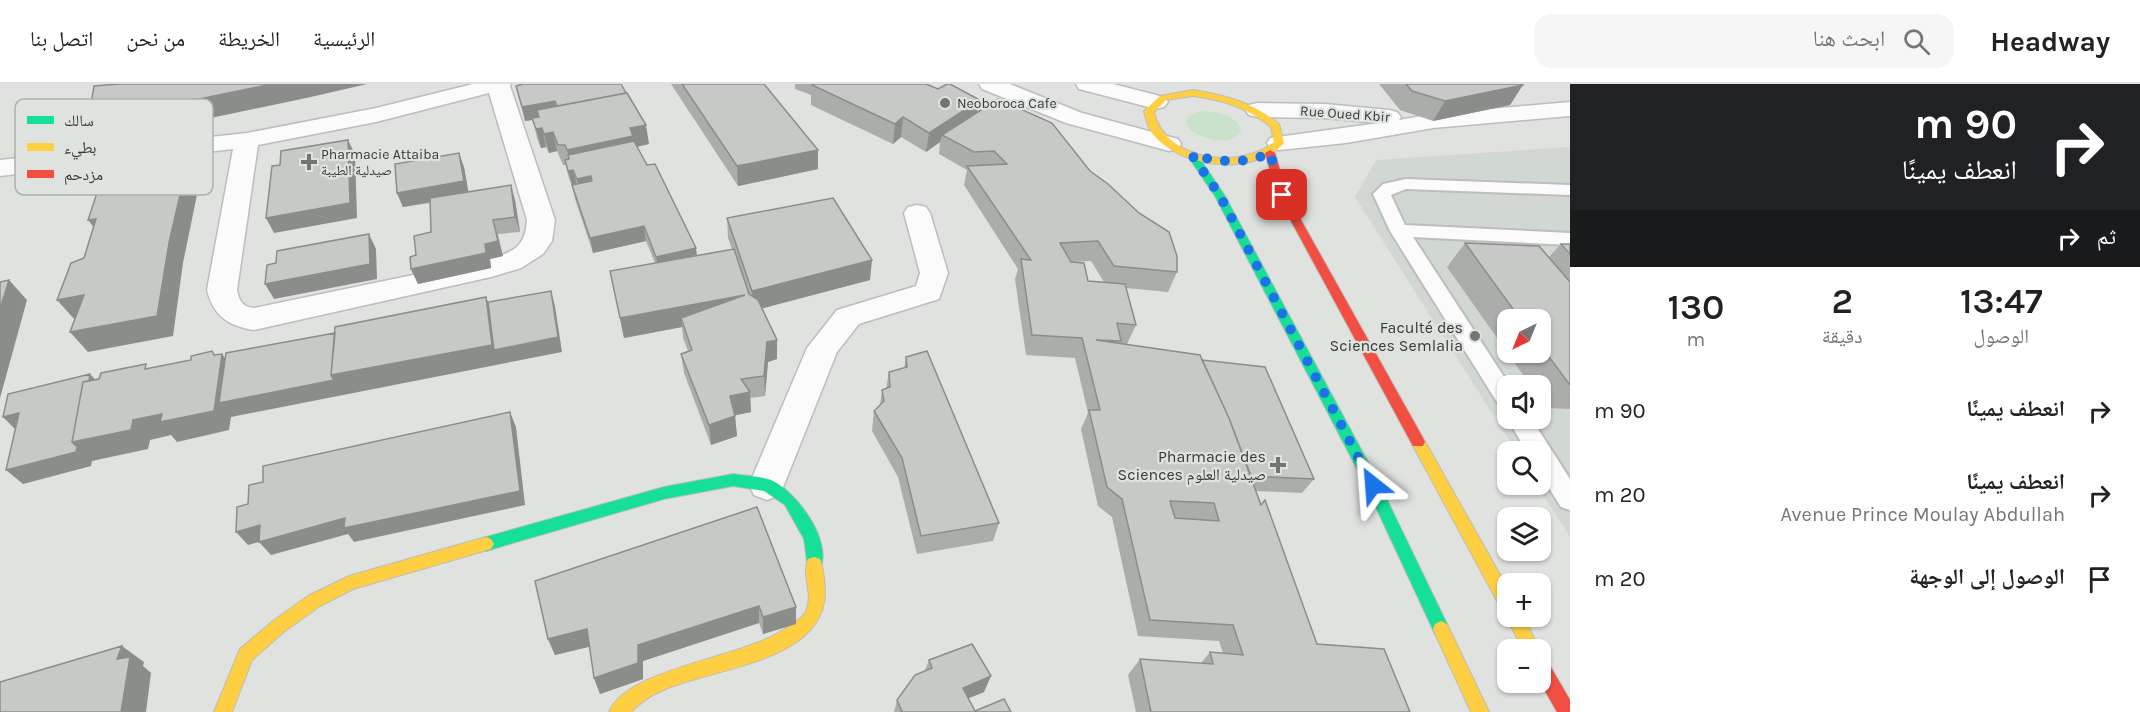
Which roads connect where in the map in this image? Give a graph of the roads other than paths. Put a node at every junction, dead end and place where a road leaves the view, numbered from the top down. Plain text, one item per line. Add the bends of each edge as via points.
1 (499, 84) edge
2 (990, 84) edge
3 (1087, 84) edge
4 (1236, 84) edge
5 (1159, 95) edge
6 (1252, 107) junction
7 (1570, 109) edge
8 (1432, 121) junction
9 (247, 140) junction
10 (213, 144) edge
11 (1169, 144) junction
12 (1275, 148) junction
13 (1192, 155) junction
14 (15, 166) edge
15 (0, 168) edge
16 (1570, 190) edge
17 (917, 213) dead end
18 (1399, 231) junction
19 (1570, 239) edge
20 (1497, 385) edge
21 (1551, 470) edge
22 (767, 485) junction
23 (1570, 500) edge
24 (1497, 585) edge
25 (1551, 685) edge
26 (223, 712) edge
27 (618, 712) edge
28 (1480, 712) edge
29 (1566, 712) edge

1 - 9 street via 376,115
1 - 9 street via 541,220 542,236 535,247 510,263 491,268 254,319 232,314 222,290
2 - 11 street via 1074,118
3 - 5 street
4 - 6 main road
5 - 6 main road via 1193,93
5 - 11 main road via 1149,111 1148,122
6 - 8 street, Rue Oued Kbir
6 - 12 main road via 1276,126
7 - 8 street, Rue Oued Kbir
8 - 12 street, Rue Oued Kbir
9 - 10 street
11 - 13 main road
12 - 13 main road via 1256,159 1236,162
12 - 24 main road via 1282,195
13 - 28 main road via 1220,196 1373,485
14 - 15 street
16 - 18 lane via 1406,184 1389,188 1382,194
17 - 22 street via 934,273 929,291 848,317 823,348
18 - 19 lane
18 - 20 lane
21 - 23 lane
22 - 26 main road via 733,480 664,493 349,583 314,601 246,655
22 - 27 main road via 790,501 812,538 817,598 810,619 788,639 758,652 650,687
25 - 29 main road

